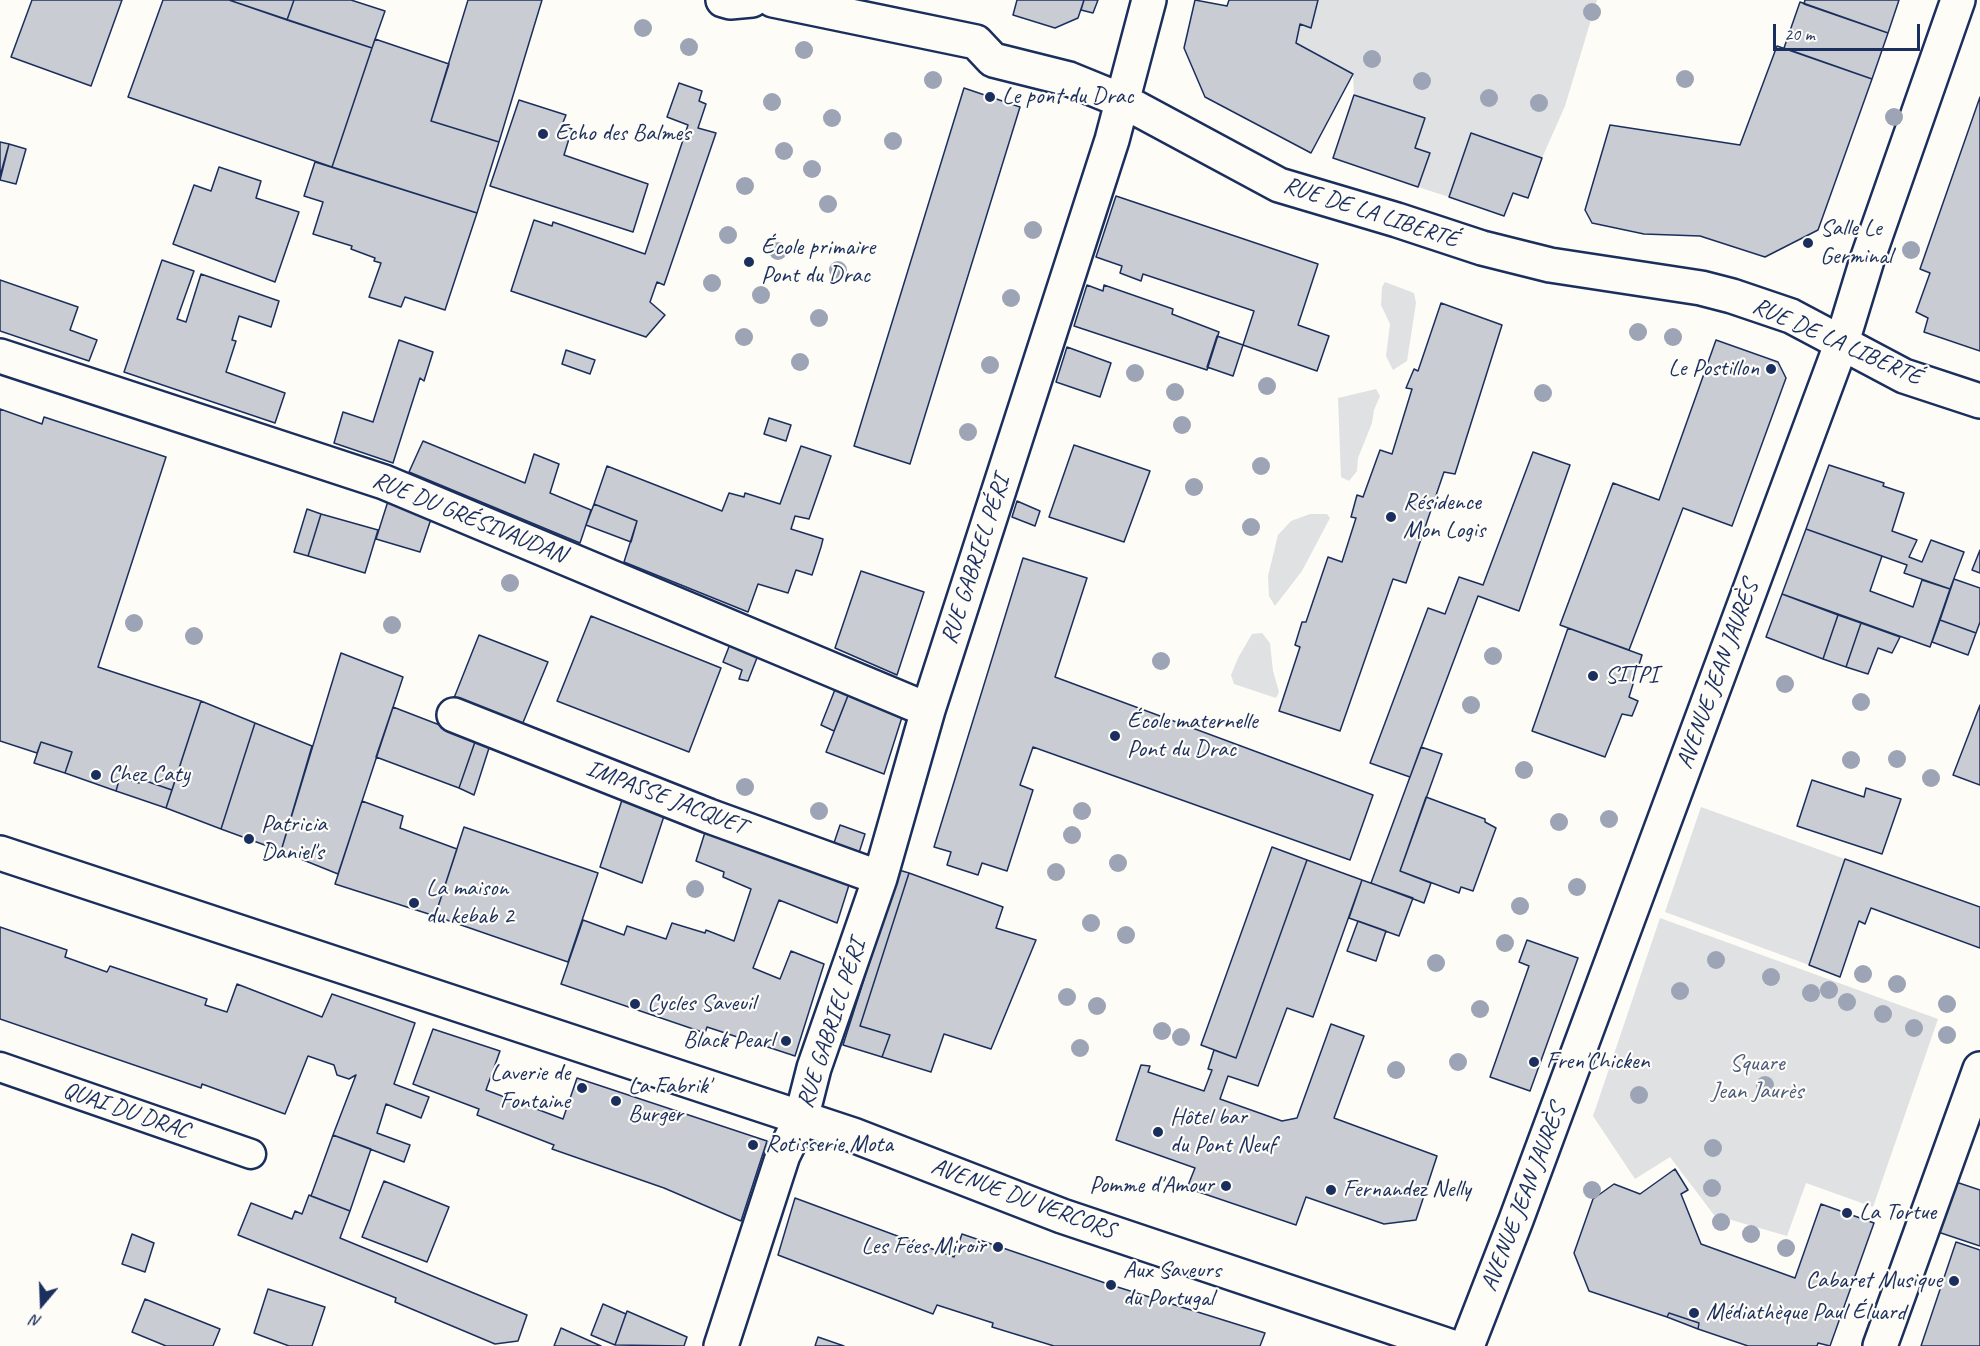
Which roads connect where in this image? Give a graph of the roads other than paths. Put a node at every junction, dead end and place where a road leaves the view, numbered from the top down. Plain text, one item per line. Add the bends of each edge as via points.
1 (773, 0) edge
2 (1149, 0) edge
3 (1958, 0) edge
4 (1123, 101) junction
5 (1842, 342) junction
6 (0, 356) edge
7 (1980, 401) edge
8 (928, 710) junction
9 (454, 715) dead end
10 (0, 854) edge
11 (880, 878) junction
12 (0, 1067) edge
13 (1980, 1069) edge
14 (801, 1119) junction
15 (251, 1154) dead end
16 (721, 1346) edge
17 (1449, 1346) edge
18 (1467, 1346) edge
19 (1880, 1346) edge

1 - 4 street, RUE DE LA LIBERTÉ via 976,42 993,60 1069,80
2 - 4 street, RUE GABRIEL PÉRI
3 - 5 street, AVENUE JEAN JAURÈS via 1872,244
4 - 5 street, RUE DE LA LIBERTÉ via 1279,184 1482,248 1591,272 1701,288 1791,316
4 - 8 street, RUE GABRIEL PÉRI
5 - 7 street, RUE DE LA LIBERTÉ via 1904,375
5 - 18 street, AVENUE JEAN JAURÈS
6 - 8 street, RUE DU GRÉSIVAUDAN via 384,482
8 - 11 street, RUE GABRIEL PÉRI
9 - 11 street, IMPASSE JACQUET via 709,816
10 - 14 street, AVENUE DU VERCORS
11 - 14 street, RUE GABRIEL PÉRI via 814,1068
12 - 15 lane, QUAI DU DRAC
13 - 19 street
14 - 16 street, RUE GABRIEL PÉRI via 783,1155
14 - 17 street, AVENUE DU VERCORS via 853,1135 1062,1216

